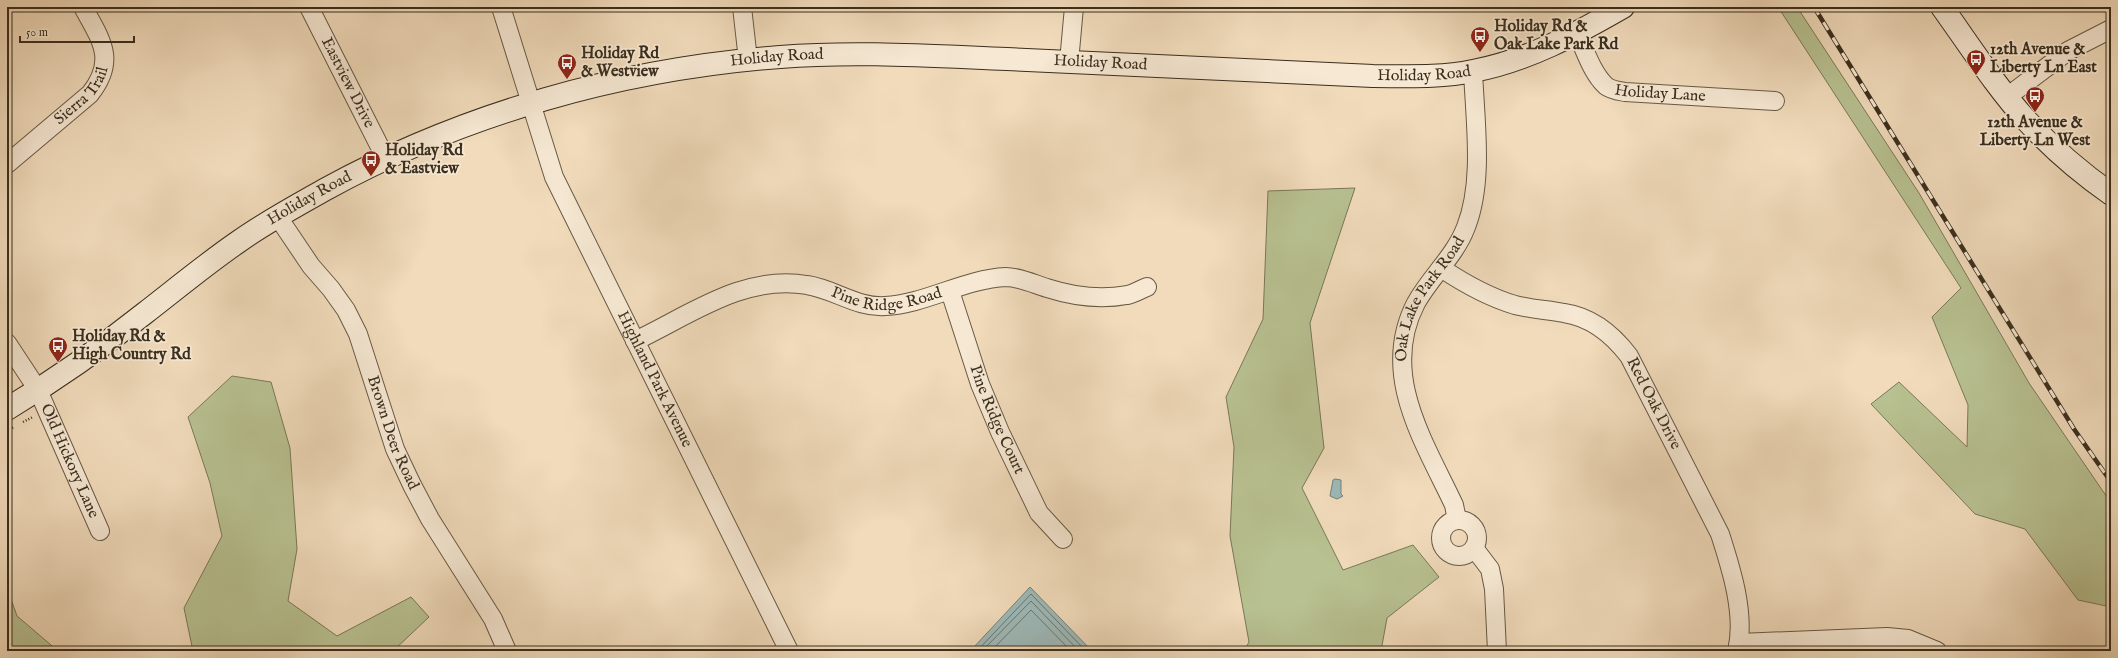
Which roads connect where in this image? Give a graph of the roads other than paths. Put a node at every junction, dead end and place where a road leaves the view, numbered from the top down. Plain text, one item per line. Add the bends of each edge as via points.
1 (84, 7) edge
2 (309, 7) edge
3 (501, 7) edge
4 (742, 7) edge
5 (1074, 7) edge
6 (1622, 7) edge
7 (1942, 7) edge
8 (2111, 29) edge
9 (1577, 33) junction
10 (748, 60) junction
11 (1069, 62) junction
12 (1473, 71) junction
13 (2006, 97) junction
14 (1775, 101) dead end
15 (531, 103) junction
16 (386, 159) junction
17 (7, 164) edge
18 (2111, 194) edge
19 (278, 217) junction
20 (1441, 268) junction
21 (1147, 287) dead end
22 (950, 291) junction
23 (635, 341) junction
24 (7, 343) edge
25 (38, 390) junction
26 (7, 409) edge
27 (1457, 520) junction
28 (100, 531) dead end
29 (1063, 538) dead end
30 (1474, 548) junction
31 (1738, 647) edge
32 (507, 651) edge
33 (789, 651) edge
34 (1497, 651) edge
35 (1937, 651) edge

1 - 17 street, Sierra Trail via 102,43 105,57 100,80 90,94
2 - 16 street, Eastview Drive
3 - 15 street, Highland Park Avenue
4 - 10 street
5 - 11 street
6 - 9 street, Holiday Road
7 - 13 street
8 - 13 street via 2068,52
9 - 12 street, Holiday Road via 1525,56
9 - 14 street, Holiday Lane via 1594,69 1611,89 1624,92
10 - 11 street, Holiday Road via 784,56 890,55
10 - 15 street, Holiday Road via 640,75
11 - 12 street, Holiday Road via 1372,76 1444,75
12 - 20 street, Oak Lake Park Road via 1477,182 1466,228 1458,245
13 - 18 street via 2049,144 2085,176
15 - 16 street, Holiday Road via 452,131
15 - 23 street, Highland Park Avenue via 554,177
16 - 19 street, Holiday Road
19 - 25 street, Holiday Road via 240,240 124,329
19 - 32 street, Brown Deer Road via 311,266 346,310 358,334 393,443 412,485 493,619
20 - 27 street, Oak Lake Park Road via 1428,283 1407,326 1402,350 1402,375 1412,416 1454,505
20 - 31 street, Red Oak Drive via 1464,284 1490,296 1517,305 1566,313 1586,320 1602,328 1630,356 1720,534 1736,594
21 - 22 street, Pine Ridge Road via 1129,295 1094,297 1060,292 1007,277
22 - 23 street, Pine Ridge Road via 885,306 864,305 818,286 776,282 730,293
22 - 29 street, Pine Ridge Court via 980,384 1000,432 1039,513
23 - 33 street, Highland Park Avenue
24 - 25 street, Old Hickory Lane
25 - 26 street, Holiday Road
25 - 28 street, Old Hickory Lane
27 - 30 street via 1466,520 1475,529 1477,541
27 - 30 street via 1448,523 1441,533 1445,550 1456,556 1467,554
30 - 34 street via 1490,569 1494,589
31 - 35 street via 1887,637 1908,639

